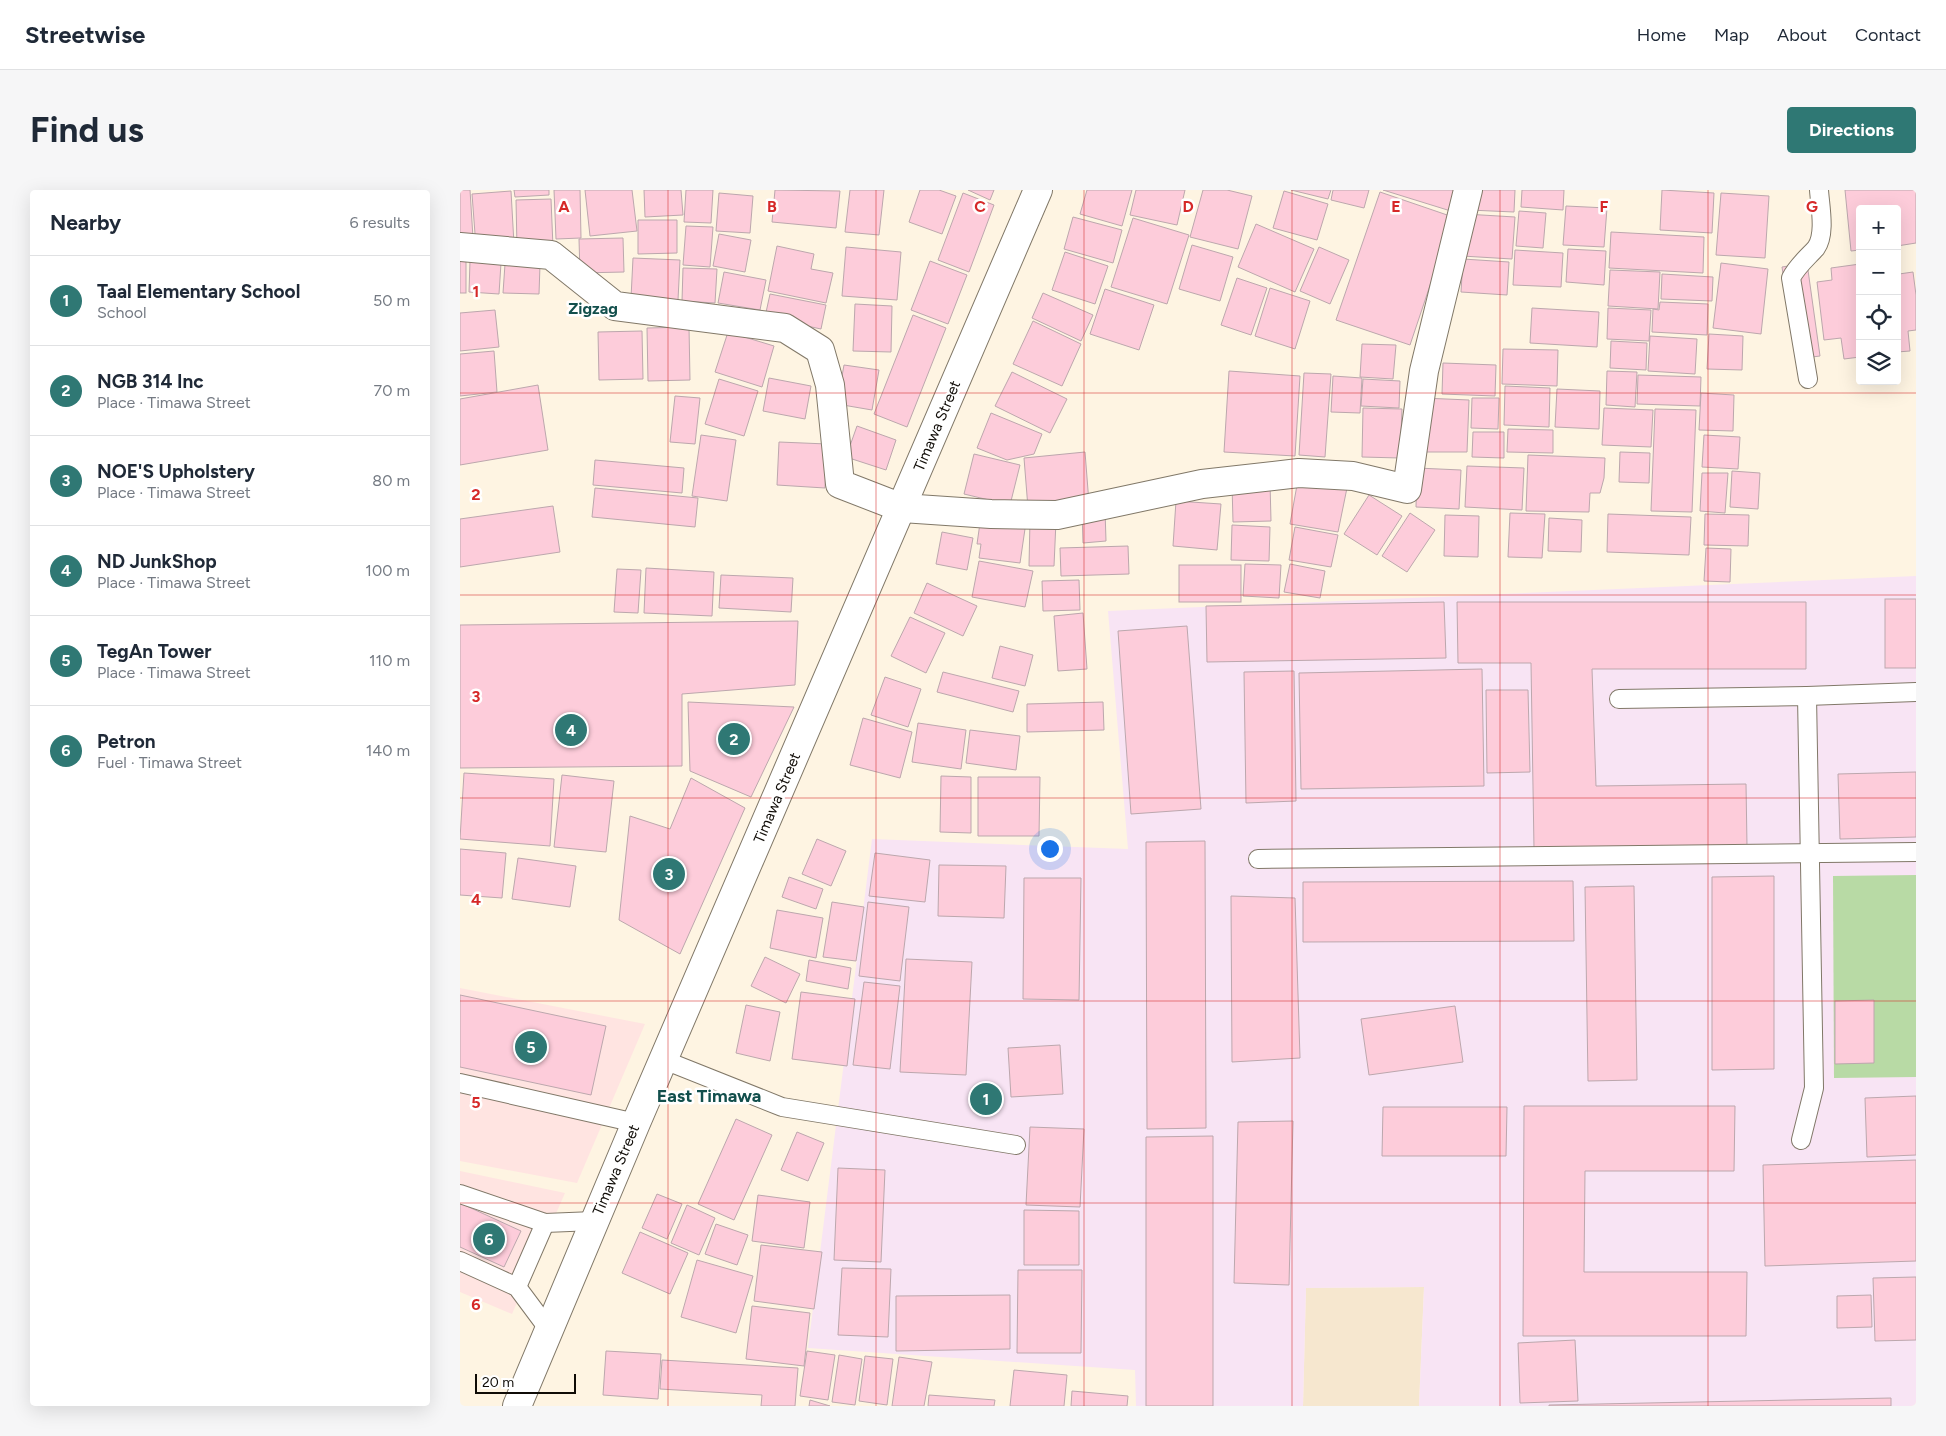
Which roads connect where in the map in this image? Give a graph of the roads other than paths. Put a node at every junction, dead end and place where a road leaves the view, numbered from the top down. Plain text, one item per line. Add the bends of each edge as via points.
1 (1038, 190) edge
2 (1468, 190) edge
3 (1819, 190) edge
4 (460, 246) edge
5 (1808, 379) dead end
6 (902, 508) junction
7 (1916, 692) edge
8 (1807, 696) junction
9 (1619, 699) dead end
10 (1916, 852) edge
11 (1811, 853) junction
12 (1258, 858) dead end
13 (664, 1060) junction
14 (460, 1083) edge
15 (636, 1123) junction
16 (1801, 1140) dead end
17 (1016, 1145) dead end
18 (460, 1194) edge
19 (594, 1221) junction
20 (545, 1222) junction
21 (460, 1261) edge
22 (517, 1287) junction
23 (548, 1330) junction
24 (517, 1406) edge

1 - 6 street, Timawa Street
2 - 6 street via 1424,371 1407,489 1353,476 1299,473 1202,484 1057,515
3 - 5 lane via 1821,237 1791,278
4 - 6 street via 551,255 615,306 785,328 820,350 830,385 840,484
6 - 13 street, Timawa Street
7 - 8 lane
8 - 9 lane
8 - 11 lane
10 - 11 lane
11 - 12 lane
11 - 16 lane via 1814,1088
13 - 15 street, Timawa Street
13 - 17 lane via 782,1107
14 - 15 lane
15 - 19 street, Timawa Street
18 - 20 lane
19 - 20 lane
19 - 23 street, Timawa Street
20 - 22 lane
21 - 22 lane
22 - 23 lane
23 - 24 street, Timawa Street

